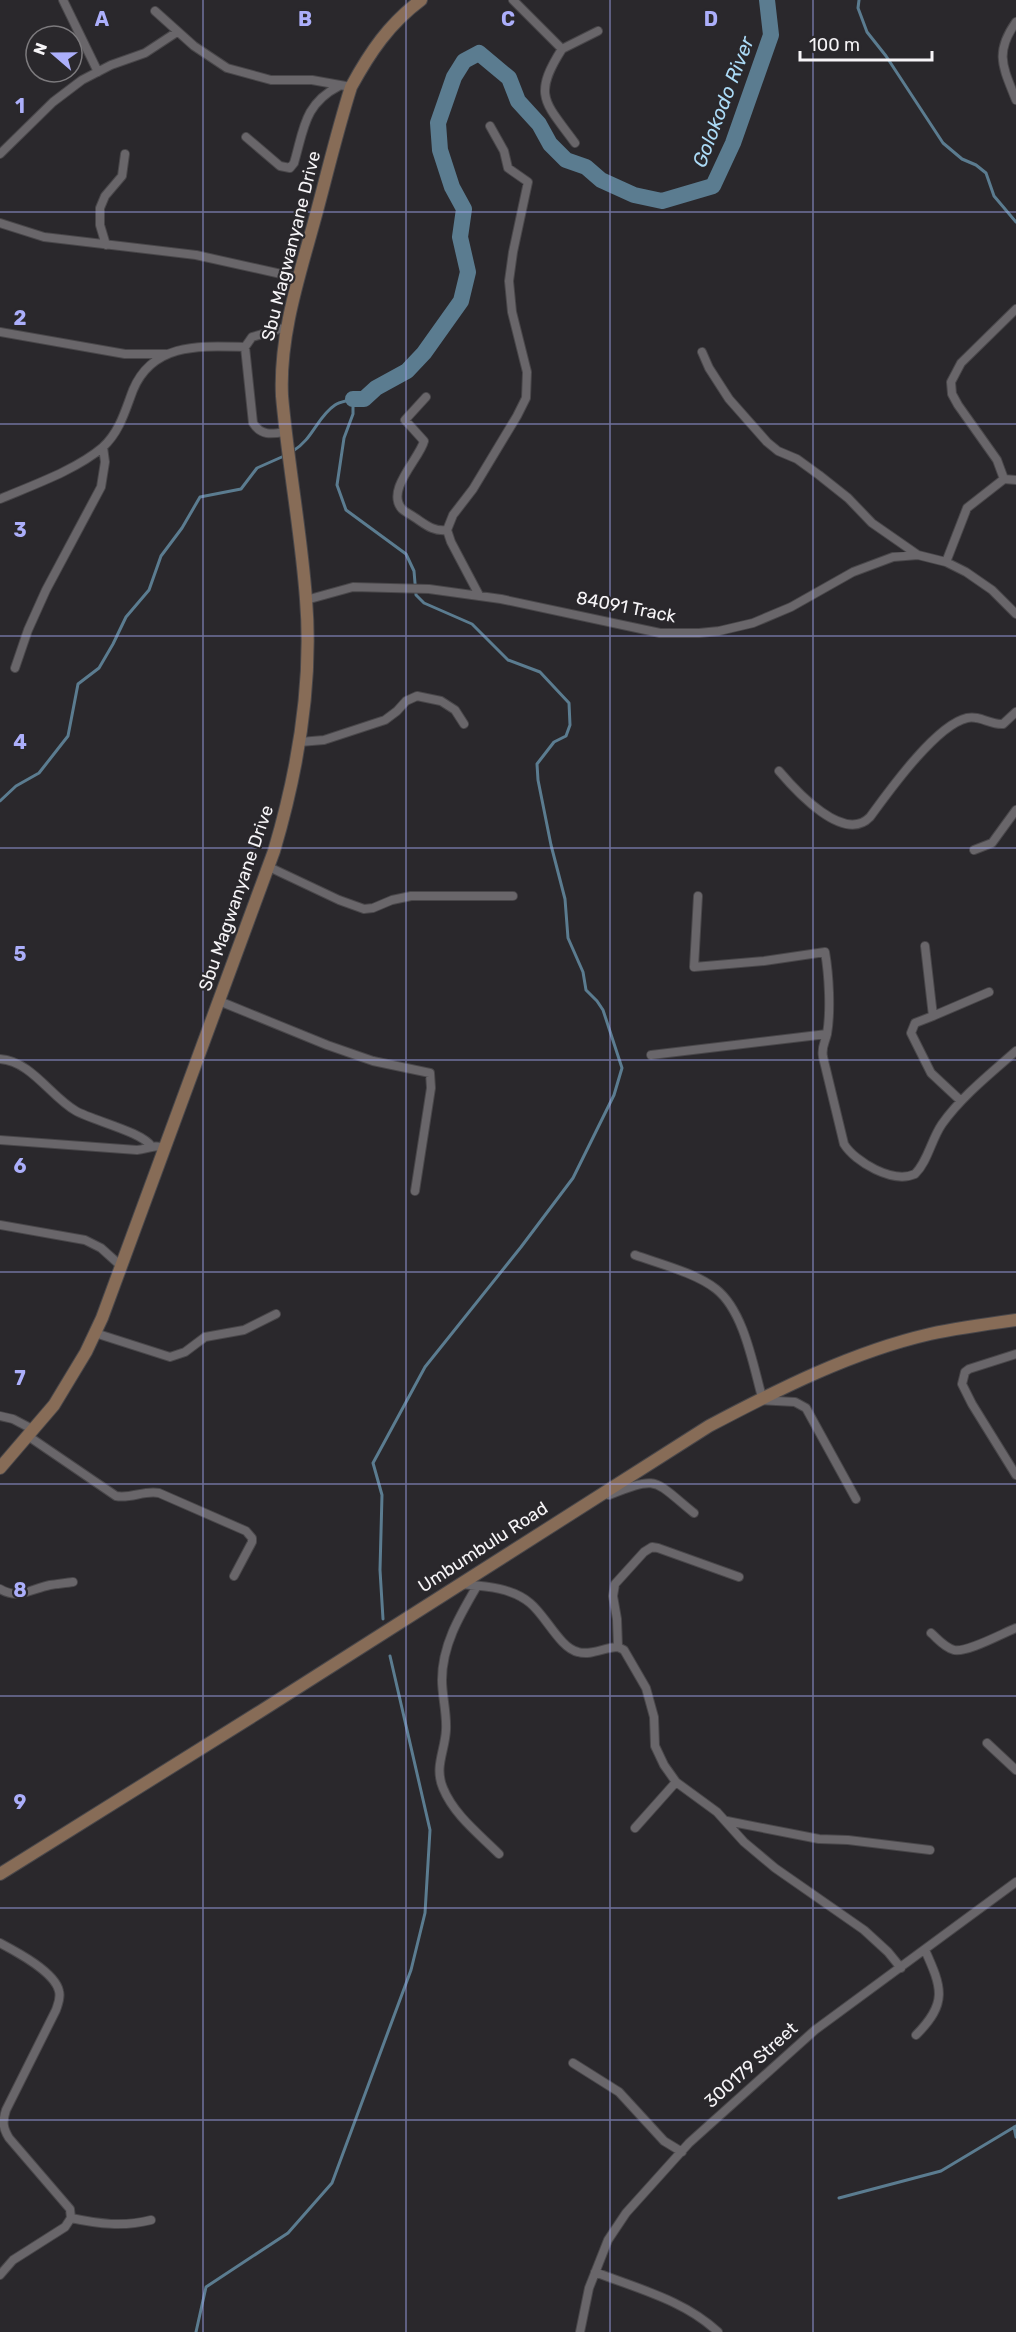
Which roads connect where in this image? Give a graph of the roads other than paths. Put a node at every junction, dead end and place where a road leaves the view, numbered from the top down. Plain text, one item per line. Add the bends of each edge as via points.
1 (63, 0) edge
2 (513, 0) edge
3 (417, 1) edge
4 (155, 11) dead end
5 (1016, 22) edge
6 (598, 31) dead end
7 (177, 32) junction
8 (562, 49) junction
9 (98, 72) junction
10 (345, 86) junction
11 (1016, 100) edge
12 (490, 126) dead end
13 (246, 137) dead end
14 (575, 143) dead end
15 (0, 154) edge
16 (125, 154) dead end
17 (0, 223) edge
18 (106, 245) junction
19 (299, 278) junction
20 (1016, 309) edge
21 (287, 327) junction
22 (0, 332) edge
23 (245, 347) junction
24 (702, 352) dead end
25 (166, 354) junction
26 (426, 397) dead end
27 (285, 435) junction
28 (103, 447) junction
29 (1004, 479) junction
30 (1016, 480) edge
31 (0, 499) edge
32 (447, 530) junction
33 (918, 555) junction
34 (946, 562) junction
35 (479, 595) junction
36 (306, 600) junction
37 (1016, 614) edge
38 (15, 668) dead end
39 (1016, 712) edge
40 (464, 724) dead end
41 (300, 742) junction
42 (778, 771) dead end
43 (1016, 810) edge
44 (974, 850) dead end
45 (269, 867) junction
46 (513, 896) dead end
47 (698, 896) dead end
48 (925, 946) dead end
49 (989, 992) dead end
50 (219, 1001) junction
51 (933, 1016) junction
52 (827, 1034) junction
53 (1016, 1051) edge
54 (651, 1055) dead end
55 (0, 1059) edge
56 (961, 1101) junction
57 (0, 1140) edge
58 (152, 1147) junction
59 (165, 1148) junction
60 (415, 1191) dead end
61 (0, 1225) edge
62 (635, 1255) dead end
63 (121, 1266) junction
64 (276, 1314) dead end
65 (1016, 1320) edge
66 (95, 1333) junction
67 (1016, 1354) edge
68 (760, 1399) junction
69 (0, 1416) edge
70 (31, 1433) junction
71 (0, 1468) edge
72 (1016, 1475) edge
73 (591, 1499) junction
74 (856, 1499) dead end
75 (694, 1513) dead end
76 (234, 1575) dead end
77 (739, 1577) dead end
78 (74, 1582) dead end
79 (459, 1584) junction
80 (477, 1586) junction
81 (0, 1589) edge
82 (1016, 1628) edge
83 (931, 1633) dead end
84 (618, 1647) junction
85 (987, 1743) dead end
86 (1016, 1770) edge
87 (676, 1782) junction
88 (727, 1821) junction
89 (635, 1828) dead end
90 (930, 1850) dead end
91 (499, 1854) dead end
92 (0, 1874) edge
93 (1016, 1882) edge
94 (0, 1943) edge
95 (925, 1950) junction
96 (901, 1968) junction
97 (916, 2036) dead end
98 (573, 2062) dead end
99 (682, 2152) junction
100 (151, 2220) dead end
101 (70, 2221) junction
102 (595, 2272) junction
103 (0, 2275) edge
104 (580, 2332) edge
105 (718, 2332) edge

1 - 9 street
2 - 8 street
3 - 10 main road, Sbu Magwanyane Drive via 399,17
4 - 7 street
5 - 11 street via 1005,40 1001,58
6 - 8 street
7 - 9 street via 145,52
7 - 10 street via 232,70 271,80 312,80
8 - 14 street via 547,74 545,97
9 - 15 street via 62,95
10 - 13 street via 321,98 311,109 290,168 277,164
10 - 19 main road, Sbu Magwanyane Drive
12 - 32 street via 504,151 508,168 528,182 509,281 527,385 522,409
16 - 18 street via 122,176 100,208
17 - 18 street via 44,237
18 - 19 street via 196,255
19 - 21 main road, Sbu Magwanyane Drive
20 - 29 street via 961,363 951,382 957,405 997,460
21 - 23 street via 252,337
21 - 27 main road, Sbu Magwanyane Drive via 281,385
22 - 25 street via 125,354
23 - 25 street via 194,347
23 - 27 street via 253,423 262,432
24 - 33 street via 735,407 767,442 819,475 872,523
25 - 28 street via 138,381 120,426
26 - 32 street via 405,420 424,441 405,473 398,501 402,509 436,531
27 - 36 main road, Sbu Magwanyane Drive
28 - 31 street via 77,464
28 - 38 street via 101,487 46,590
29 - 30 street
29 - 34 street via 967,508
32 - 35 street
33 - 34 street, 84091 Track
33 - 35 street, 84091 Track via 885,559 845,576 791,607 719,632 660,633
34 - 37 street, 84091 Track via 981,582
35 - 36 street, 84091 Track via 353,587
36 - 41 main road, Sbu Magwanyane Drive via 306,683
39 - 42 street via 1003,724 975,717 956,723 915,759 865,823 839,823 808,801
40 - 41 street via 455,710 441,700 417,696 385,720 324,741
41 - 45 main road, Sbu Magwanyane Drive via 289,801
43 - 44 street via 992,843
45 - 46 street via 364,909 411,896
45 - 50 main road, Sbu Magwanyane Drive
47 - 52 street via 694,967 825,952
48 - 51 street
49 - 51 street
50 - 59 main road, Sbu Magwanyane Drive
50 - 60 street via 373,1061 430,1073
51 - 56 street via 914,1024 913,1037 931,1073
52 - 54 street
52 - 56 street via 821,1048 844,1144 864,1164 901,1177 911,1176 918,1171 934,1136
53 - 56 street
55 - 58 street via 22,1068 73,1110 143,1138
57 - 58 street via 137,1150
58 - 59 street
59 - 63 main road, Sbu Magwanyane Drive
61 - 63 street via 85,1240
62 - 68 street via 717,1290 731,1308 752,1357
63 - 66 main road, Sbu Magwanyane Drive
64 - 66 street via 244,1330 204,1336 185,1352 170,1357
65 - 68 main road, Umbumbulu Road via 919,1337 847,1361
66 - 70 main road, Sbu Magwanyane Drive via 70,1378
67 - 72 street via 969,1368 962,1384
68 - 73 main road, Umbumbulu Road
68 - 74 street via 795,1401 806,1408
69 - 70 street via 13,1419
70 - 71 main road, Sbu Magwanyane Drive
70 - 76 street via 116,1496 159,1493 246,1532 252,1542
73 - 75 street via 649,1482 663,1487
73 - 79 main road, Umbumbulu Road
77 - 84 street via 658,1548 648,1549 615,1584
78 - 81 street via 19,1595
79 - 80 street
79 - 92 main road, Umbumbulu Road
80 - 84 street via 514,1594 530,1603 573,1651 588,1653
80 - 91 street via 459,1617 443,1662 447,1727 438,1770 442,1788 454,1809
82 - 83 street via 957,1651
84 - 87 street via 627,1654 643,1681 654,1717 656,1746
85 - 86 street
87 - 88 street
87 - 89 street
88 - 90 street via 819,1839
88 - 96 street via 759,1855 864,1930
93 - 95 street, 300179 Street
94 - 101 street via 42,1969 59,1989 56,2010 6,2110 3,2129 70,2209
95 - 96 street, 300179 Street
95 - 97 street via 940,1987 939,1997 932,2017
96 - 99 street, 300179 Street via 815,2030
98 - 99 street via 619,2092 664,2141
99 - 102 street, 300179 Street via 626,2213 608,2240
100 - 101 street via 125,2225
101 - 103 street via 13,2260
102 - 104 street, 300179 Street
102 - 105 street via 677,2303

